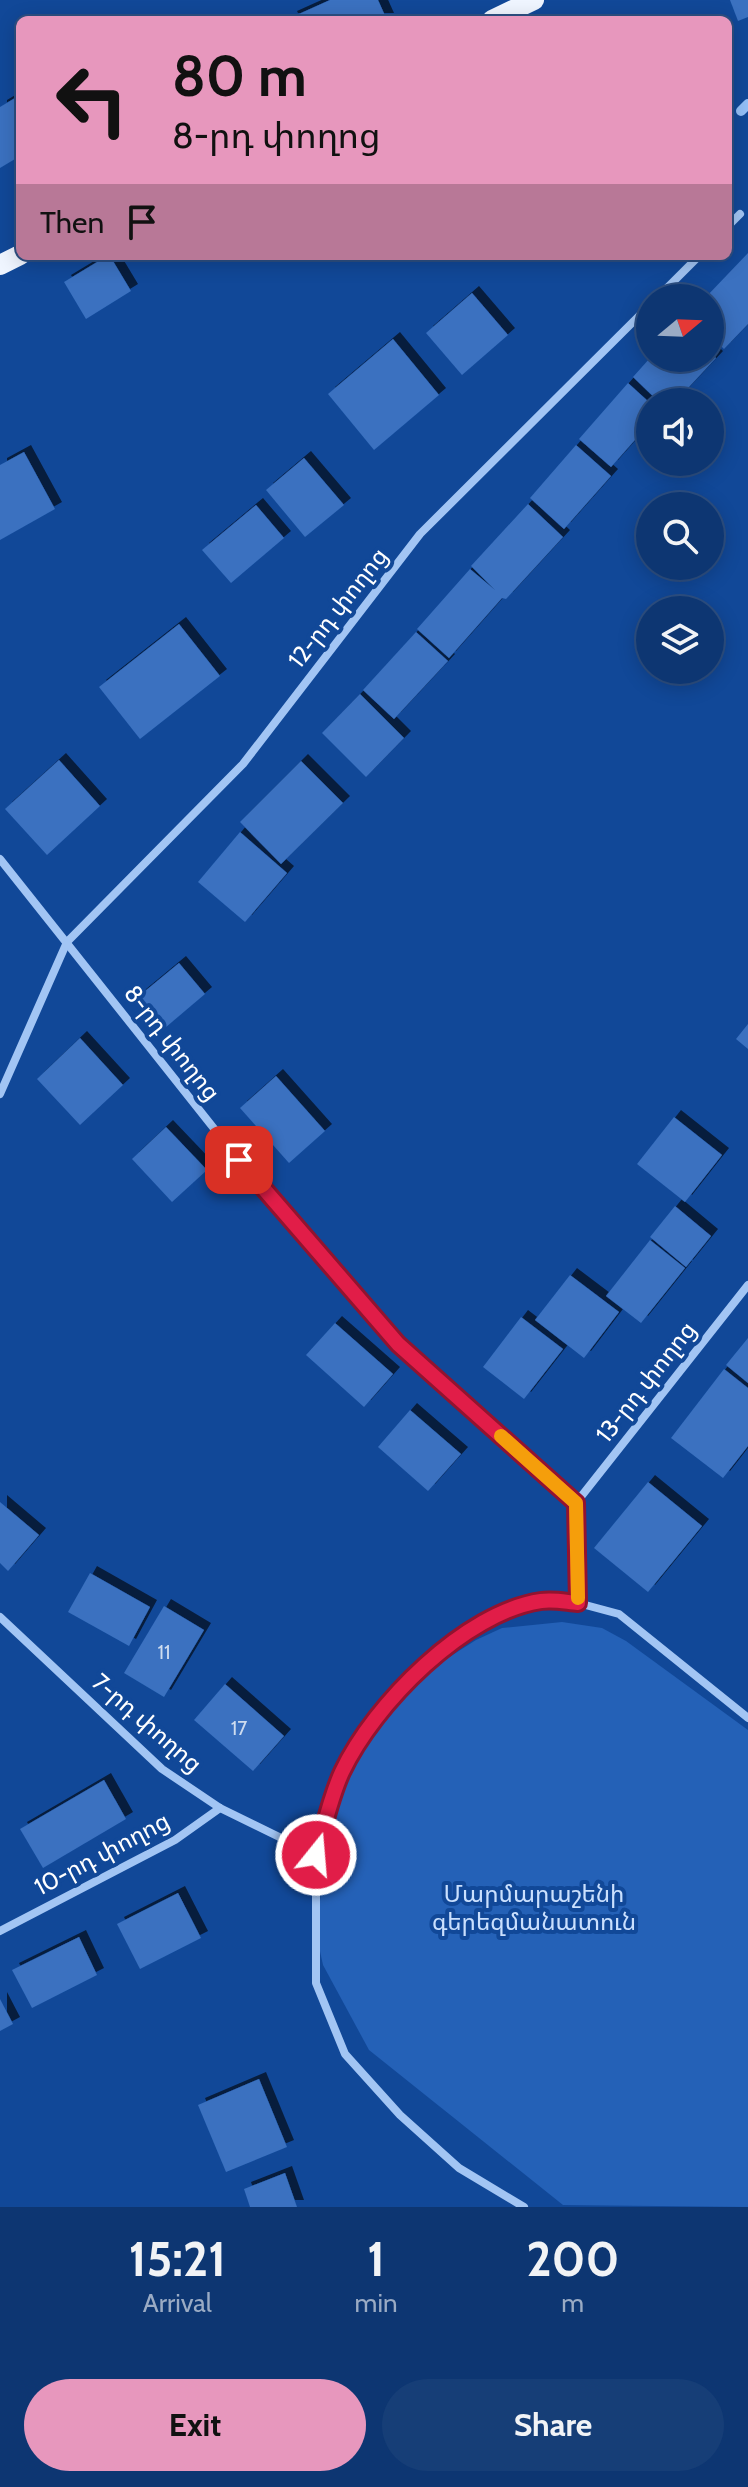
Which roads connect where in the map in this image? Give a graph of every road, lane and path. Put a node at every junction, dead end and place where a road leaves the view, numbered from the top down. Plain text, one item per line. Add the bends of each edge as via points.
1 (534, 0) edge
2 (500, 16) edge
3 (740, 214) dead end
4 (732, 222) edge
5 (695, 260) edge
6 (671, 284) edge
7 (636, 319) edge
8 (0, 859) edge
9 (67, 942) junction
10 (0, 1094) edge
11 (748, 1285) edge
12 (576, 1503) junction
13 (578, 1603) junction
14 (0, 1617) edge
15 (748, 1718) edge
16 (220, 1808) junction
17 (316, 1855) junction
18 (0, 1931) edge
19 (524, 2207) edge

1 - 2 main road
3 - 4 street
5 - 6 street
7 - 9 street, 12-րդ փողոց via 420,534 243,764
8 - 9 street, 8-րդ փողոց
9 - 10 street
9 - 12 street, 8-րդ փողոց via 239,1160 398,1344
11 - 12 street, 13-րդ փողոց
12 - 13 street
13 - 15 street via 619,1614
13 - 17 street via 543,1601 500,1613 405,1683 341,1773
14 - 16 street, 7-րդ փողոց via 162,1769
16 - 17 street, 7-րդ փողոց
16 - 18 street, 10-րդ փողոց via 175,1840
17 - 19 street via 316,1983 345,2054 400,2115 459,2168

